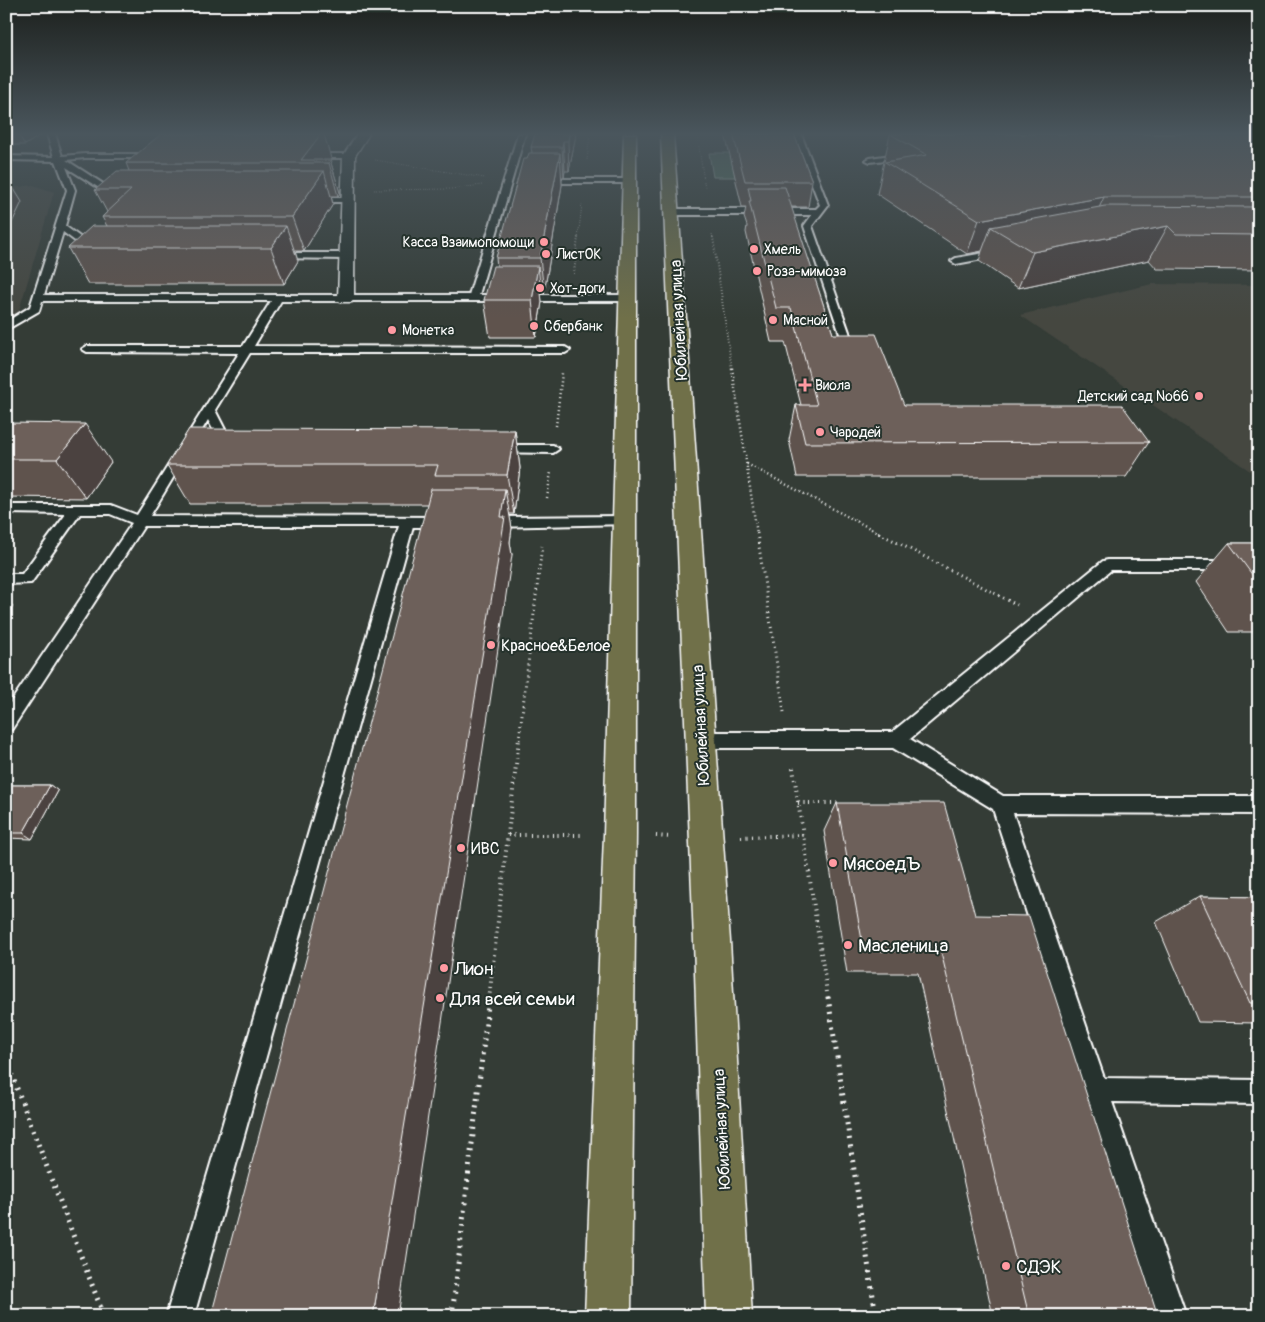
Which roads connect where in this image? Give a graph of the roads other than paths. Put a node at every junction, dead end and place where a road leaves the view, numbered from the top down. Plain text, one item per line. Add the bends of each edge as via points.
1 (348, 195) edge
2 (70, 196) edge
3 (117, 196) edge
4 (341, 196) edge
5 (504, 196) edge
6 (630, 196) edge
7 (671, 196) edge
8 (820, 196) edge
9 (124, 200) edge
10 (299, 200) edge
11 (672, 212) junction
12 (819, 212) junction
13 (62, 227) junction
14 (1013, 250) edge
15 (100, 256) edge
16 (268, 256) edge
17 (348, 256) junction
18 (956, 261) dead end
19 (39, 298) junction
20 (278, 298) junction
21 (346, 298) junction
22 (473, 298) junction
23 (628, 298) junction
24 (6, 327) edge
25 (87, 349) dead end
26 (246, 350) junction
27 (565, 350) road end
28 (851, 352) edge
29 (208, 410) junction
30 (239, 449) edge
31 (484, 449) edge
32 (553, 450) road end
33 (6, 510) edge
34 (76, 510) junction
35 (140, 521) junction
36 (407, 522) junction
37 (456, 522) edge
38 (476, 522) edge
39 (625, 522) junction
40 (1259, 565) edge
41 (6, 579) edge
42 (6, 724) edge
43 (701, 740) junction
44 (896, 740) junction
45 (1001, 804) junction
46 (1259, 805) edge
47 (1096, 1090) junction
48 (1259, 1092) edge
49 (180, 1316) edge
50 (608, 1316) edge
51 (729, 1316) edge
52 (1172, 1316) edge

1 - 17 street
2 - 13 lane
3 - 9 lane
4 - 10 lane
5 - 22 lane
6 - 23 main road
7 - 11 main road, Юбилейная улица
8 - 12 lane via 824,205
11 - 12 lane
11 - 43 main road, Юбилейная улица
12 - 28 lane via 808,226
13 - 15 lane
13 - 19 lane
14 - 18 lane
16 - 17 lane
17 - 21 street
19 - 20 lane
19 - 24 lane via 35,309
20 - 21 lane
20 - 26 lane
21 - 22 lane
22 - 23 lane
23 - 39 main road
25 - 26 lane
26 - 27 lane
26 - 29 lane
29 - 30 lane via 229,449
29 - 35 lane
31 - 32 lane
33 - 34 lane
34 - 35 lane via 111,510
34 - 41 lane via 26,579
35 - 36 lane
35 - 42 lane
36 - 37 lane
36 - 49 lane
38 - 39 lane
39 - 50 main road
40 - 44 lane via 1108,565
43 - 44 lane
43 - 51 main road, Юбилейная улица
44 - 45 lane
45 - 46 lane
45 - 47 lane
47 - 48 lane
47 - 52 lane

